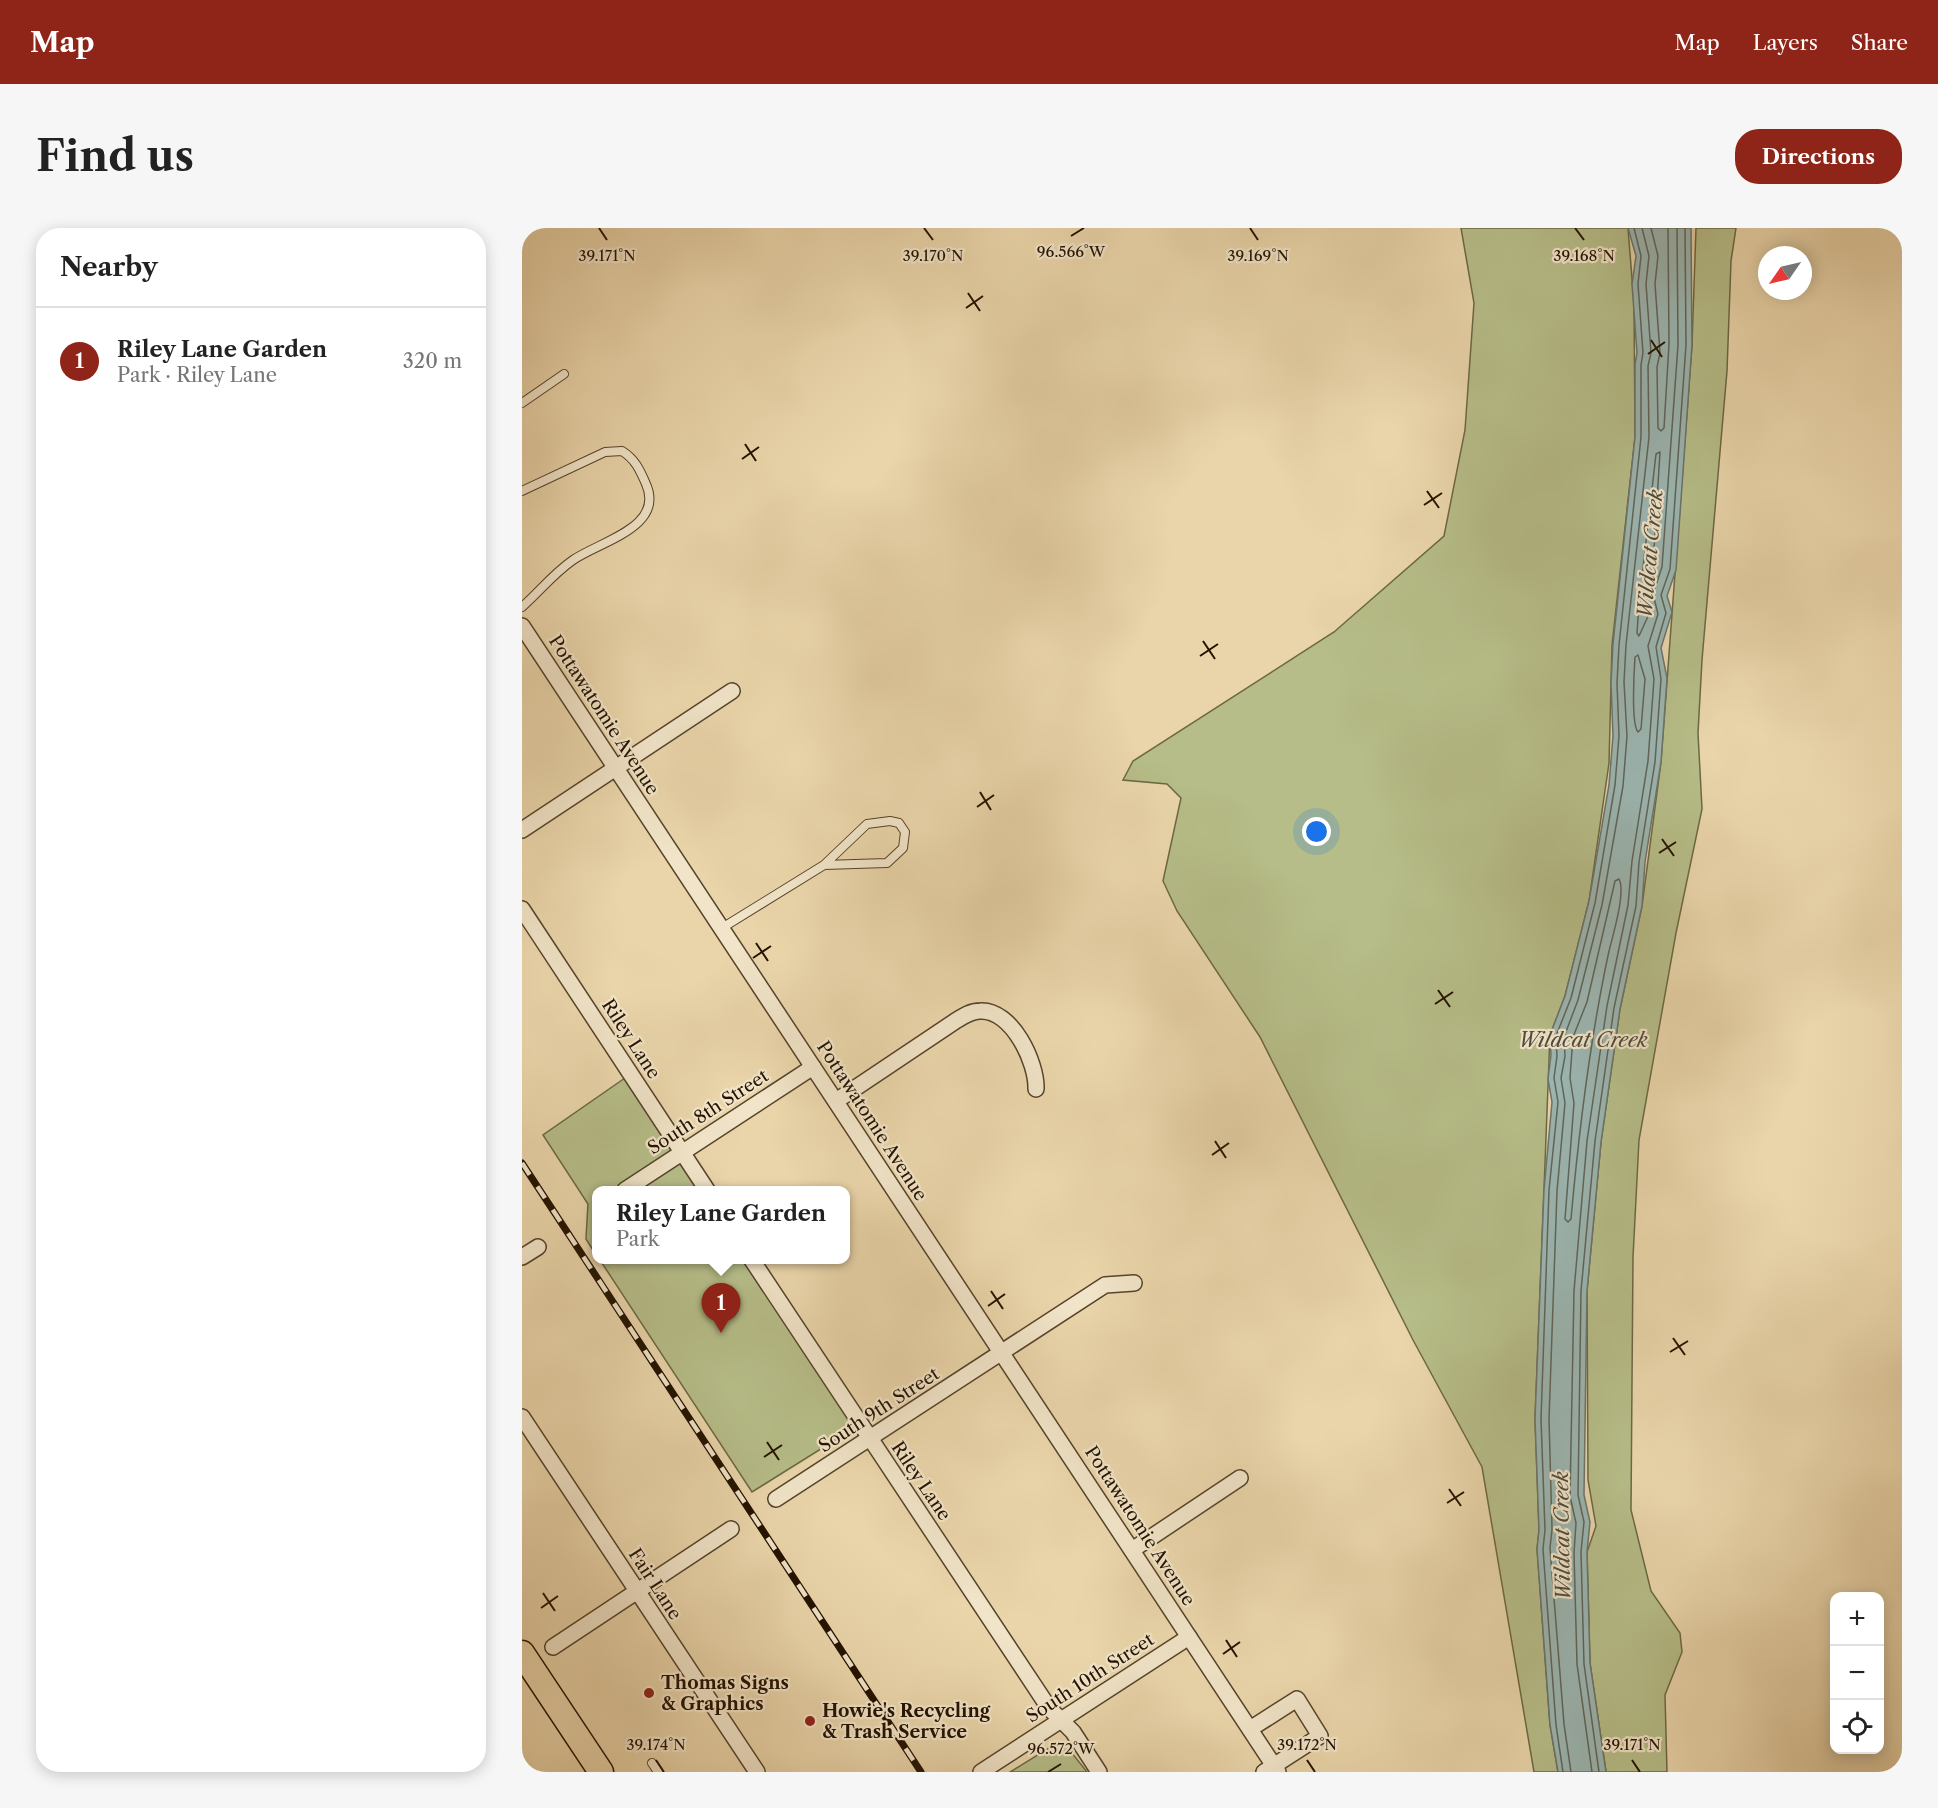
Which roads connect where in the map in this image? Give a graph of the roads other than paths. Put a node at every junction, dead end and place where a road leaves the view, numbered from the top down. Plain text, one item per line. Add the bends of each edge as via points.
1 (564, 374) dead end
2 (522, 403) edge
3 (522, 491) edge
4 (522, 607) edge
5 (522, 626) edge
6 (732, 691) dead end
7 (616, 769) junction
8 (522, 830) edge
9 (824, 865) junction
10 (522, 909) edge
11 (722, 928) junction
12 (813, 1067) junction
13 (1036, 1089) dead end
14 (836, 1101) junction
15 (682, 1153) junction
16 (632, 1186) edge
17 (704, 1186) edge
18 (538, 1247) dead end
19 (522, 1257) edge
20 (755, 1264) edge
21 (1134, 1283) dead end
22 (1002, 1353) junction
23 (522, 1417) edge
24 (870, 1439) junction
25 (1240, 1478) dead end
26 (776, 1499) dead end
27 (731, 1529) dead end
28 (1132, 1550) junction
29 (636, 1591) junction
30 (1189, 1637) junction
31 (553, 1647) dead end
32 (522, 1653) edge
33 (1061, 1721) junction
34 (1250, 1729) junction
35 (652, 1763) dead end
36 (1272, 1770) edge
37 (601, 1772) edge
38 (658, 1772) edge
39 (757, 1772) edge
40 (981, 1772) edge
41 (1099, 1772) edge

1 - 2 lane
3 - 4 lane via 605,452 622,451 639,467 651,495 650,507 638,525 552,574
5 - 7 street, Pottawatomie Avenue
6 - 7 street
7 - 8 street
7 - 11 street, Pottawatomie Avenue
9 - 9 lane via 867,824 890,820 905,832 903,848 887,863
9 - 11 lane
10 - 15 street, Riley Lane
11 - 12 street, Pottawatomie Avenue
12 - 14 street, Pottawatomie Avenue
12 - 15 street, South 8th Street
13 - 14 street via 1037,1074 1019,1037 1006,1022 982,1010 970,1012
14 - 22 street, Pottawatomie Avenue
15 - 16 street, South 8th Street
15 - 17 street, Riley Lane
18 - 19 street
20 - 24 street, Riley Lane
21 - 22 street, South 9th Street via 1105,1285
22 - 24 street, South 9th Street
22 - 28 street, Pottawatomie Avenue
23 - 29 street, Fair Lane
24 - 26 street, South 9th Street
24 - 33 street, Riley Lane via 1048,1708
25 - 28 street
27 - 29 street
28 - 30 street, Pottawatomie Avenue
29 - 31 street
29 - 39 street, Fair Lane
30 - 33 street, South 10th Street
30 - 34 street, Pottawatomie Avenue
32 - 37 highway
33 - 40 street, South 10th Street
33 - 41 street via 1073,1732
34 - 36 street, Pottawatomie Avenue
34 - 36 street via 1297,1699 1320,1736
35 - 38 lane

